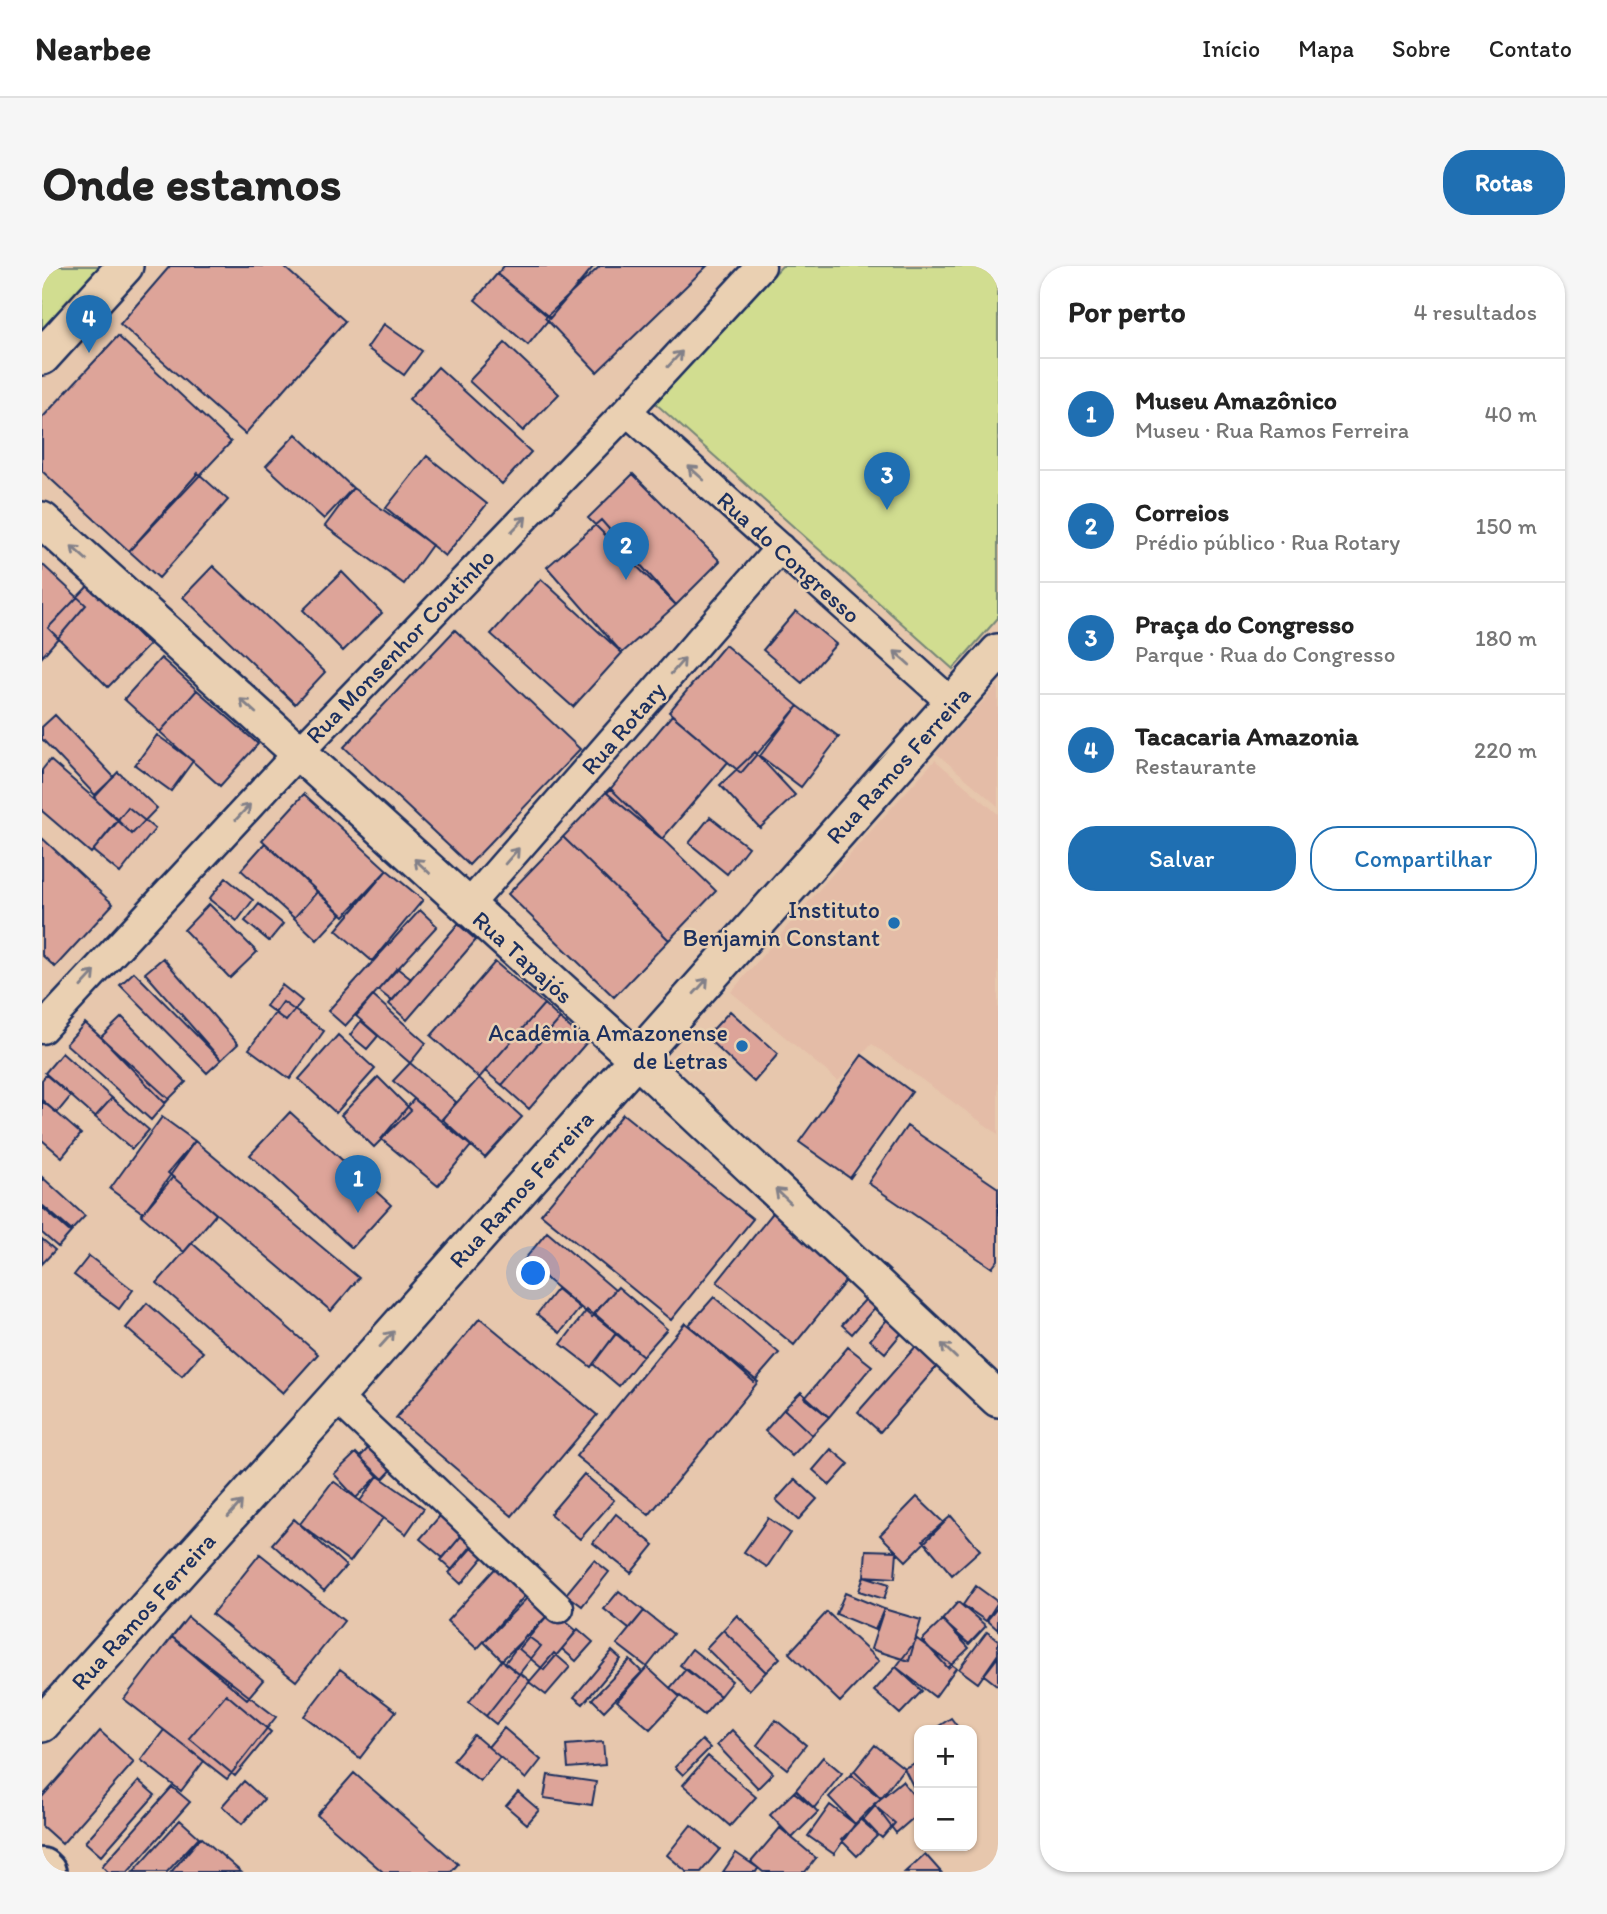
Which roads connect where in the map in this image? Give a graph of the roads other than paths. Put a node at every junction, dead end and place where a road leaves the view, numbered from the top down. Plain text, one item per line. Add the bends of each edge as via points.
1 (125, 266) edge
2 (758, 267) edge
3 (42, 356) edge
4 (626, 411) junction
5 (42, 520) edge
6 (779, 548) junction
7 (998, 652) edge
8 (952, 703) junction
9 (299, 752) junction
10 (467, 907) junction
11 (42, 1029) edge
12 (637, 1059) junction
13 (336, 1397) junction
14 (998, 1399) edge
15 (559, 1608) dead end
16 (42, 1724) edge
17 (42, 1868) edge
18 (46, 1872) edge

1 - 3 street
4 -> 2 street, Rua Monsenhor Coutinho
6 -> 4 street, Rua do Congresso
9 -> 4 street, Rua Monsenhor Coutinho
9 -> 5 street, Rua Tapajós
8 -> 6 street, Rua do Congresso
10 -> 6 street, Rua Rotary
7 - 8 street, Rua Ramos Ferreira
12 -> 8 street, Rua Ramos Ferreira
10 -> 9 street, Rua Tapajós
11 -> 9 street, Rua Monsenhor Coutinho
10 - 12 street, Rua Tapajós
13 -> 12 street, Rua Ramos Ferreira
14 -> 12 street, Rua Tapajós
13 - 15 street
16 -> 13 street, Rua Ramos Ferreira
17 - 18 main road

